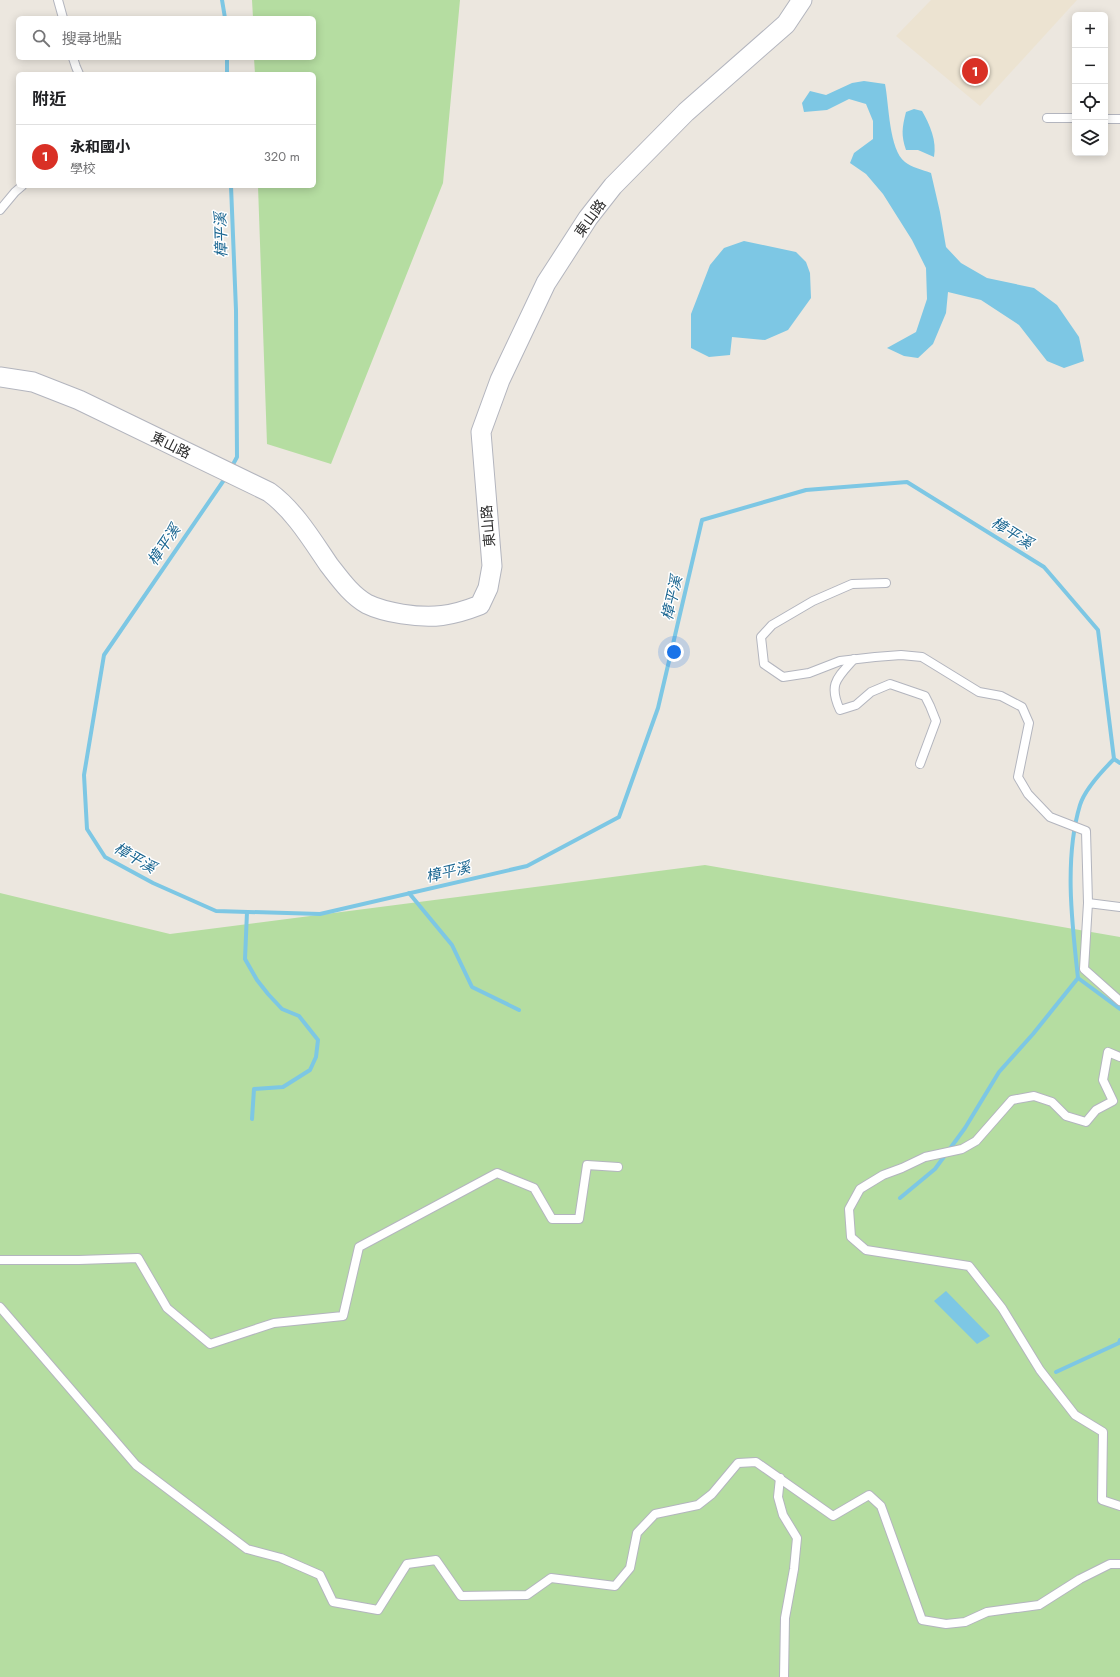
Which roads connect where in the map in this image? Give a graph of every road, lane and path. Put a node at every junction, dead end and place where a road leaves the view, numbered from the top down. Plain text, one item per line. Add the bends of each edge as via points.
1 (58, 0) edge
2 (802, 0) edge
3 (62, 16) edge
4 (74, 60) edge
5 (78, 72) edge
6 (1047, 118) dead end
7 (1072, 118) edge
8 (1108, 119) edge
9 (1120, 119) edge
10 (19, 188) edge
11 (0, 210) edge
12 (0, 377) edge
13 (886, 583) dead end
14 (854, 659) junction
15 (920, 764) dead end
16 (1088, 903) junction
17 (1120, 907) edge
18 (1120, 1001) edge
19 (1120, 1057) edge
20 (618, 1167) dead end
21 (0, 1260) edge
22 (0, 1307) edge
23 (780, 1478) junction
24 (1120, 1506) edge
25 (1120, 1564) edge
26 (784, 1677) edge

1 - 3 lane
2 - 12 street, 東山路 via 786,24 686,112 613,186 588,218 546,283 500,380 481,432 492,566 488,588 480,605 443,617 384,611 366,603 344,586 300,523 269,492 79,400 32,382
4 - 5 lane
6 - 7 lane
8 - 9 lane
10 - 11 lane
13 - 14 lane via 852,584 772,625 760,637 764,664 783,677 809,673 840,661
14 - 15 lane via 836,679 834,697 840,710 856,705 871,692 890,684 924,696 936,721
14 - 16 lane via 922,657 979,692 1001,696 1022,707 1029,723 1018,777 1028,794 1050,817 1086,831
16 - 17 lane
16 - 18 lane via 1084,969
19 - 24 lane via 1108,1052 1103,1080 1113,1101 1096,1110 1086,1122 1066,1116 1052,1102 1034,1096 1012,1100 976,1141 959,1149 925,1157 883,1175 860,1189 849,1209 851,1237 866,1250 969,1266 1002,1308 1040,1370 1075,1415 1103,1432 1102,1500
20 - 21 lane via 587,1165 579,1219 552,1219 534,1188 497,1173 359,1247 343,1316 274,1324 210,1344 167,1308 138,1258
22 - 23 lane via 136,1465 247,1549 281,1558 320,1575 333,1602 378,1610 407,1564 436,1560 462,1596 527,1595 551,1578 615,1586 630,1568 637,1533 655,1514 698,1505 712,1494 738,1463 756,1462
23 - 25 lane via 833,1516 869,1495 881,1506 922,1620 946,1624 965,1622 987,1612 1039,1605 1104,1567
23 - 26 lane via 778,1497 783,1515 797,1538 785,1618

